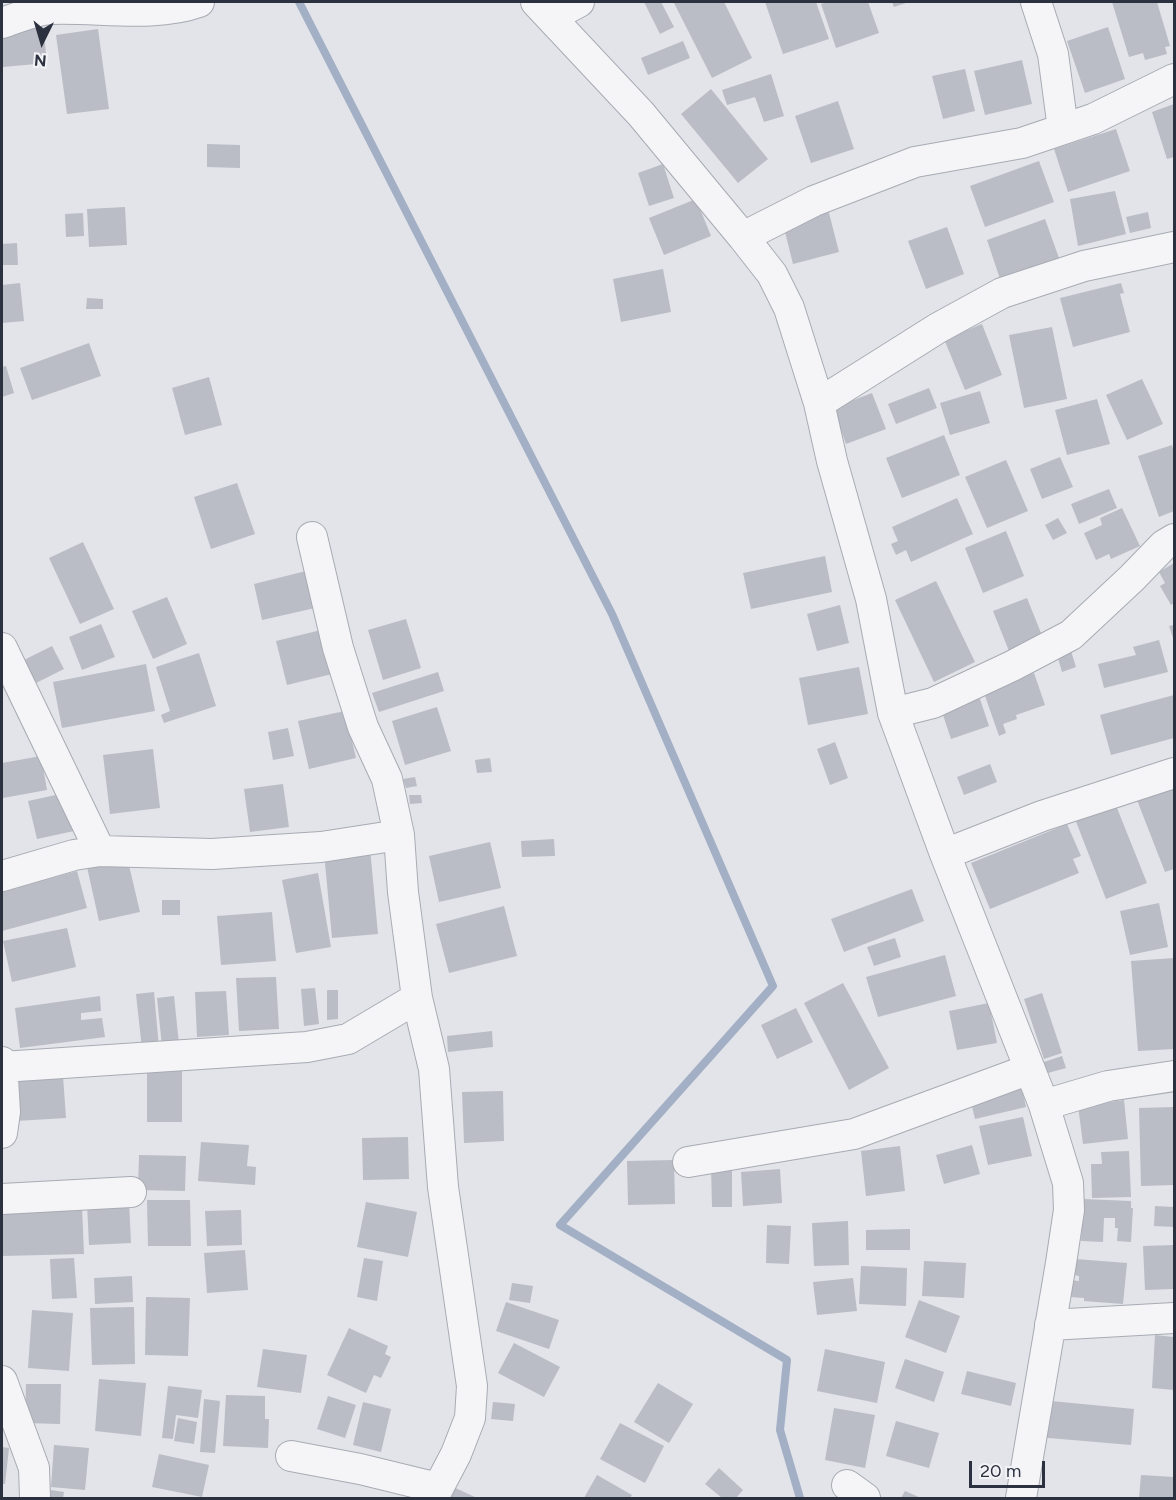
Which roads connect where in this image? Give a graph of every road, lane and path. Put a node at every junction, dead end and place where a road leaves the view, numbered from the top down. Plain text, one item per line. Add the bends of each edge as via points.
1 (199, 2) edge
2 (579, 2) edge
3 (1036, 2) edge
4 (544, 9) edge
5 (2, 23) edge
6 (1174, 79) edge
7 (1063, 129) junction
8 (743, 237) junction
9 (1174, 247) edge
10 (819, 403) junction
11 (312, 537) dead end
12 (1174, 539) edge
13 (2, 648) edge
14 (893, 713) junction
15 (1174, 773) edge
16 (399, 835) junction
17 (100, 851) junction
18 (945, 854) junction
19 (2, 876) edge
20 (417, 998) junction
21 (2, 1062) edge
22 (2, 1067) edge
23 (1030, 1069) junction
24 (1174, 1076) edge
25 (1044, 1105) junction
26 (2, 1133) edge
27 (688, 1162) dead end
28 (131, 1192) dead end
29 (2, 1199) edge
30 (1174, 1318) edge
31 (1050, 1325) junction
32 (2, 1381) edge
33 (291, 1456) dead end
34 (436, 1493) edge
35 (35, 1498) edge
36 (1021, 1498) edge

1 - 5 street via 150,10 48,9
2 - 4 street
3 - 7 street via 1053,54
4 - 8 street via 641,114
6 - 7 street
7 - 8 street via 1022,143 915,162 814,201
8 - 10 street via 772,274 789,308
9 - 10 street via 1084,266 1002,293
10 - 14 street via 871,599
11 - 16 street via 338,648 363,727 387,779
12 - 14 street via 1071,635 933,703
13 - 17 street
14 - 18 street
15 - 18 street via 1042,816
16 - 17 street via 321,847 212,854
16 - 20 street
17 - 19 street
18 - 23 street
20 - 22 street via 348,1039 307,1047
20 - 34 street via 434,1069 443,1187 472,1386 470,1418
21 - 22 street
22 - 26 street
23 - 25 street
23 - 27 street via 854,1134
24 - 25 street via 1108,1086
25 - 31 street via 1068,1182 1069,1210
28 - 29 street
30 - 31 street
31 - 36 street
32 - 35 street via 34,1468
33 - 34 street via 360,1469

